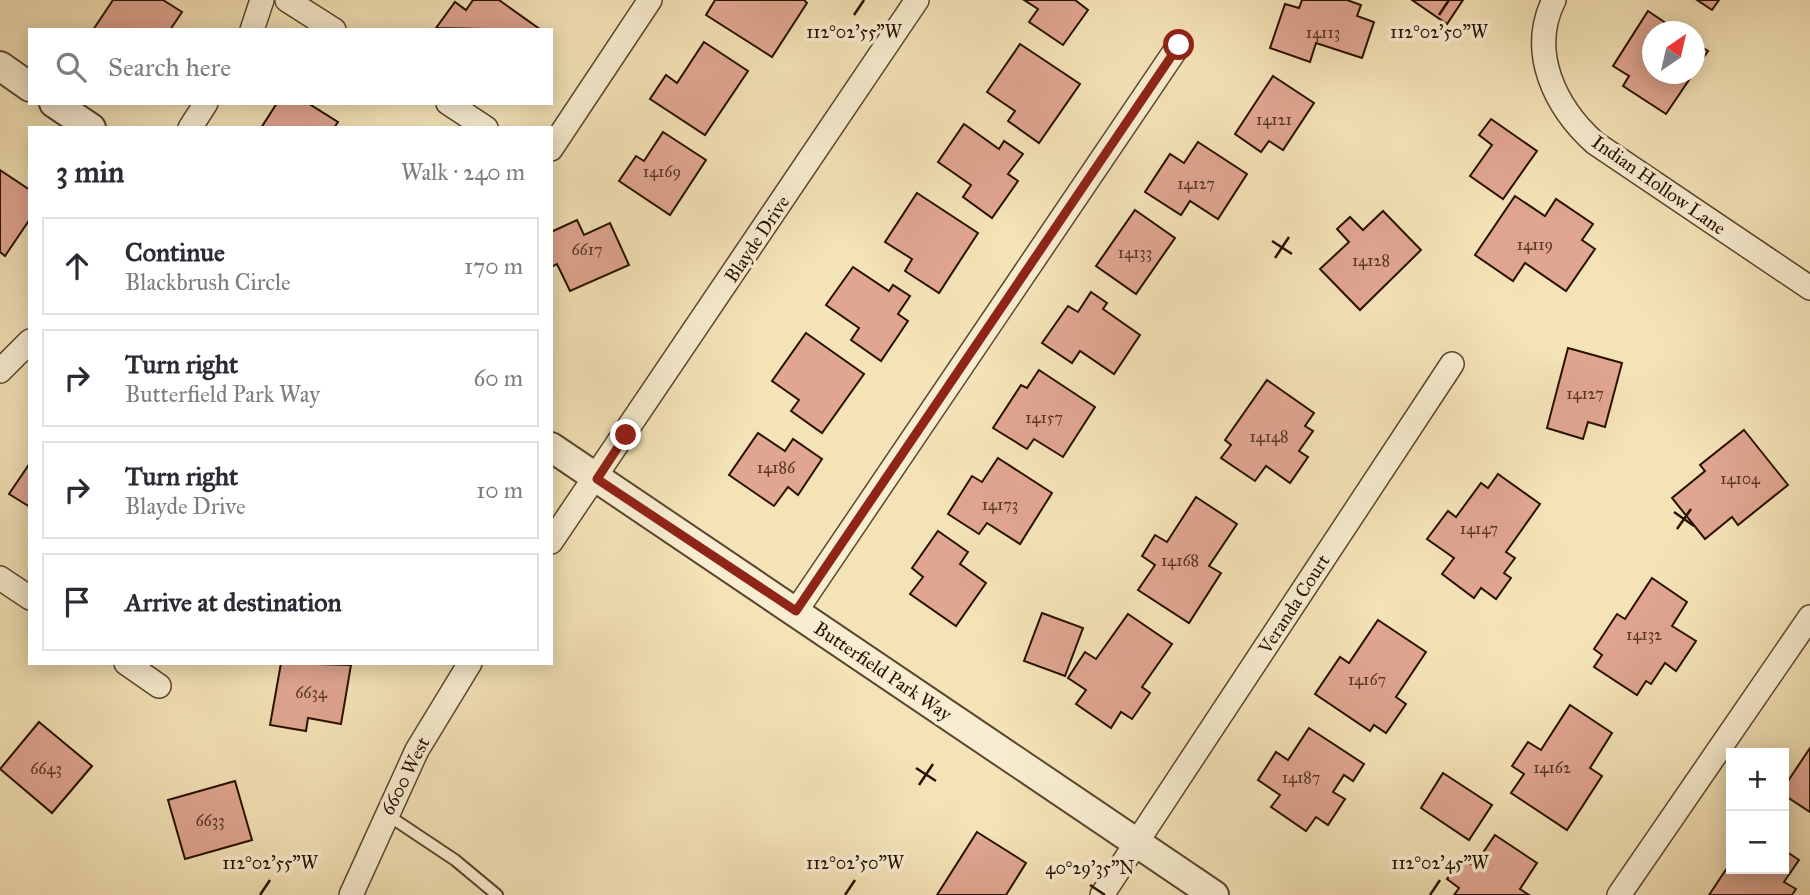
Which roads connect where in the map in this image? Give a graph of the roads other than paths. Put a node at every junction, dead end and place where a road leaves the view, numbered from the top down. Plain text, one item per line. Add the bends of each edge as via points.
1 (262, 0) edge
2 (287, 0) edge
3 (650, 0) edge
4 (917, 0) edge
5 (1554, 0) edge
6 (254, 28) edge
7 (331, 28) edge
8 (1179, 45) dead end
9 (0, 66) edge
10 (28, 86) edge
11 (57, 105) edge
12 (205, 105) edge
13 (451, 105) edge
14 (88, 126) edge
15 (191, 126) edge
16 (483, 126) edge
17 (553, 146) edge
18 (1810, 288) edge
19 (28, 343) edge
20 (1452, 364) dead end
21 (0, 371) edge
22 (553, 448) edge
23 (597, 479) junction
24 (553, 539) edge
25 (0, 578) edge
26 (28, 597) edge
27 (796, 611) junction
28 (1810, 617) edge
29 (129, 665) edge
30 (469, 665) edge
31 (159, 686) dead end
32 (386, 813) junction
33 (1136, 843) junction
34 (351, 895) edge
35 (497, 895) edge
36 (1102, 895) edge
37 (1214, 895) edge
38 (1619, 895) edge

1 - 6 street
2 - 7 street
3 - 17 street
4 - 23 street, Blayde Drive
5 - 18 street, Indian Hollow Lane via 1543,32 1543,52 1564,109 1595,143
8 - 27 street
9 - 10 street
11 - 14 street
12 - 15 street
13 - 16 street
19 - 21 street
20 - 33 street, Veranda Court
22 - 23 street, Butterfield Park Way
23 - 24 street
23 - 27 street, Butterfield Park Way
25 - 26 street
27 - 33 street, Butterfield Park Way
28 - 38 street
29 - 31 street
30 - 32 street, 6600 West via 417,750
32 - 34 street, 6600 West
32 - 35 lane
33 - 36 street, Veranda Court
33 - 37 street, Butterfield Park Way

